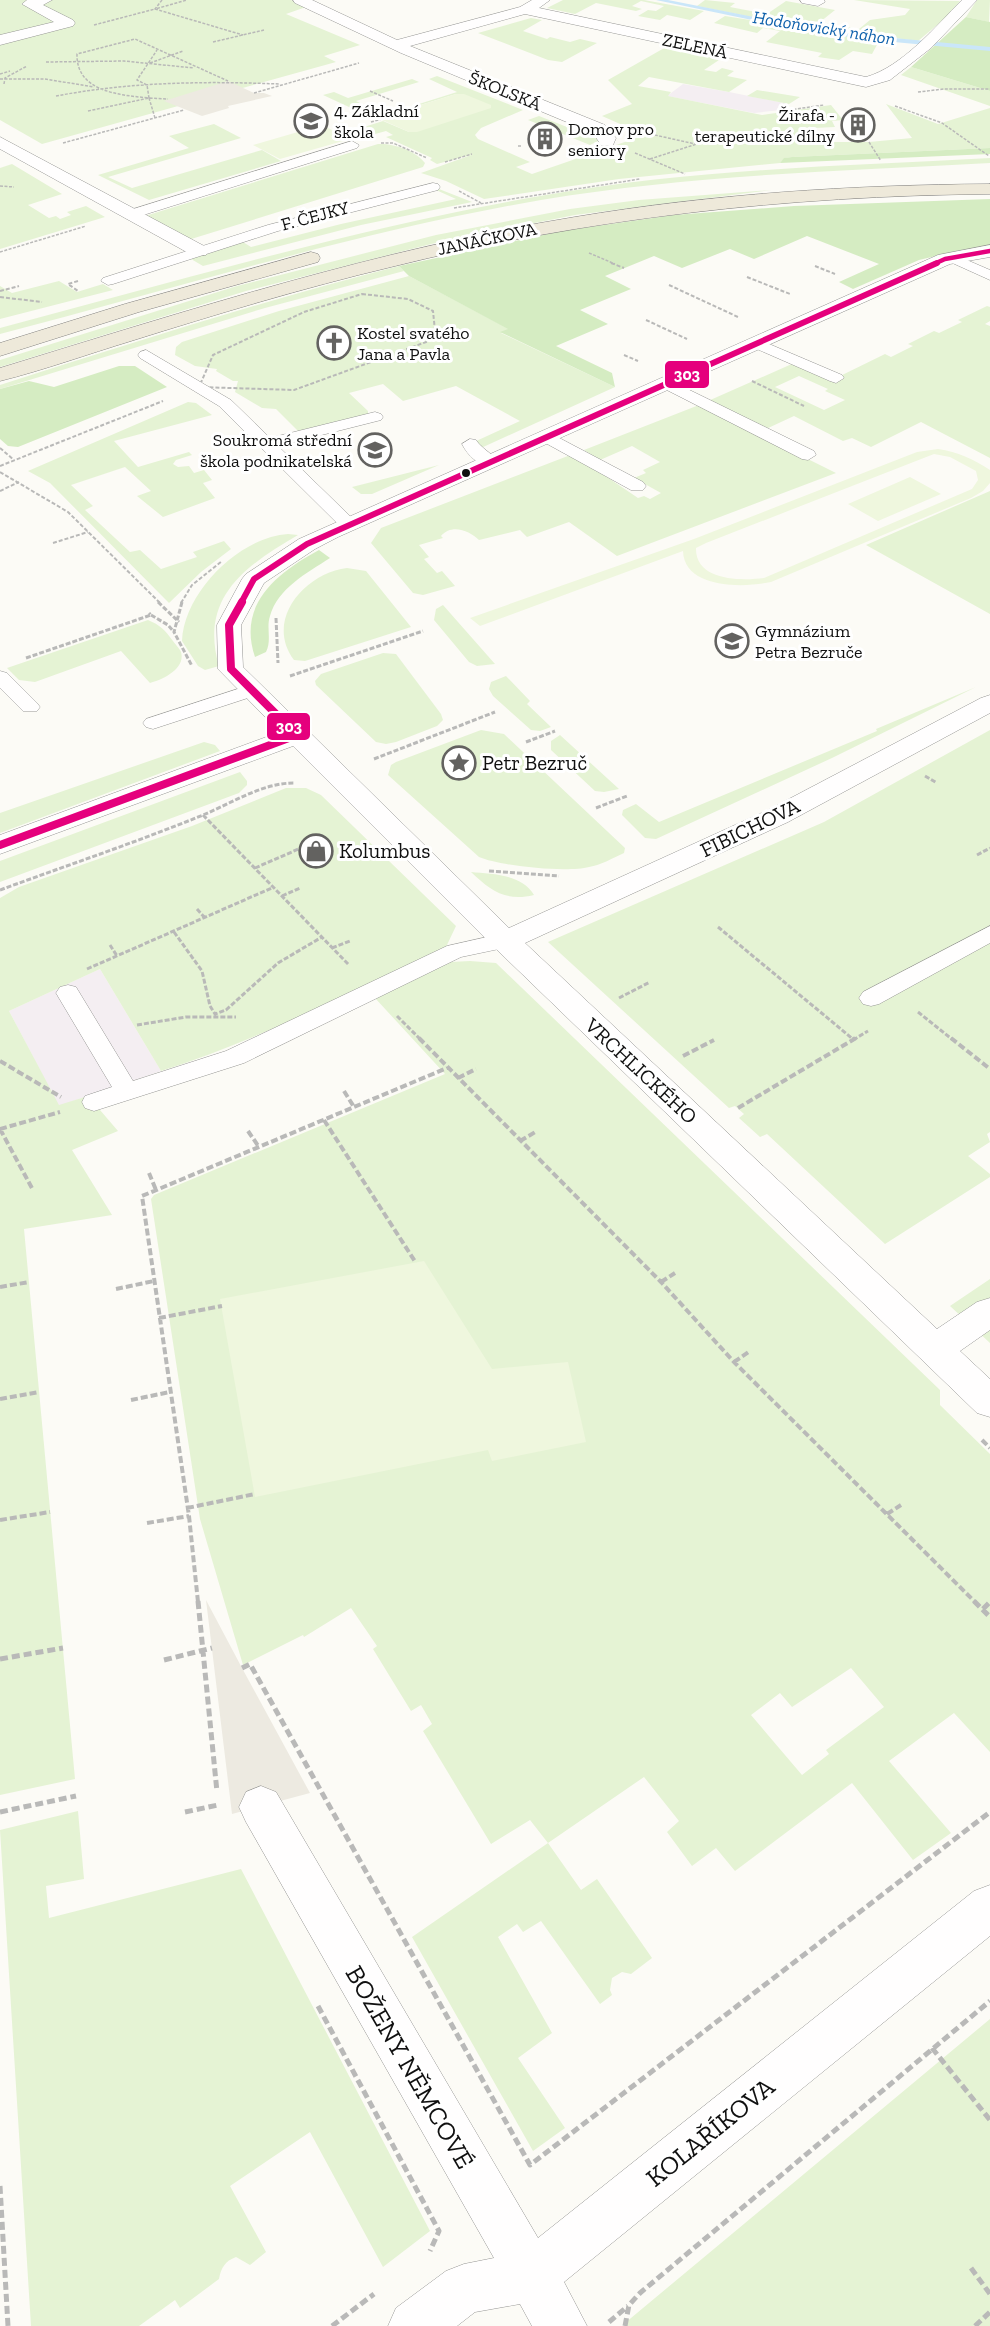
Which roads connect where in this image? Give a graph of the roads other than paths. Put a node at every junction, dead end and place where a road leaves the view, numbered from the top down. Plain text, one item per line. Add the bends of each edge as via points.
1 (45, 0) edge
2 (300, 0) edge
3 (543, 0) edge
4 (970, 0) edge
5 (525, 10) junction
6 (0, 40) edge
7 (401, 47) junction
8 (607, 141) dead end
9 (0, 142) edge
10 (352, 145) dead end
11 (8, 154) edge
12 (990, 172) edge
13 (930, 179) junction
14 (990, 179) edge
15 (433, 187) dead end
16 (990, 189) edge
17 (656, 192) dead end
18 (132, 214) junction
19 (199, 251) junction
20 (990, 251) edge
21 (328, 253) dead end
22 (953, 258) junction
23 (990, 276) edge
24 (108, 281) dead end
25 (132, 308) junction
26 (0, 338) edge
27 (755, 343) junction
28 (0, 350) edge
29 (146, 355) dead end
30 (0, 375) edge
31 (836, 378) dead end
32 (665, 383) junction
33 (375, 417) dead end
34 (546, 436) junction
35 (267, 444) junction
36 (470, 444) dead end
37 (808, 455) dead end
38 (489, 461) junction
39 (637, 486) dead end
40 (348, 524) junction
41 (0, 677) edge
42 (253, 690) junction
43 (990, 703) edge
44 (30, 706) dead end
45 (153, 723) dead end
46 (297, 735) junction
47 (0, 845) edge
48 (990, 933) edge
49 (505, 941) junction
50 (68, 993) dead end
51 (871, 998) dead end
52 (127, 1092) junction
53 (86, 1105) road end
54 (990, 1312) edge
55 (935, 1349) junction
56 (990, 1402) edge
57 (230, 1807) road end
58 (990, 1907) edge
59 (530, 2277) junction
60 (414, 2326) edge
61 (561, 2326) edge

1 - 6 street via 29,4 68,23
2 - 7 street, ŠKOLSKÁ
3 - 5 street
4 - 5 street, ZELENÁ via 928,44 884,77 866,82
5 - 7 street
7 - 8 street, ŠKOLSKÁ via 599,129 606,134
9 - 11 street
10 - 18 lane
11 - 18 street
12 - 13 main road
13 - 14 main road
13 - 17 main road
15 - 19 lane, F. ČEJKY via 325,213
16 - 30 main road, JANÁČKOVA via 778,197 645,211 515,233 318,279
18 - 19 street
19 - 24 lane, F. ČEJKY
20 - 22 street, VRCHLICKÉHO
21 - 25 main road
22 - 23 lane
22 - 27 street, VRCHLICKÉHO
25 - 26 main road
25 - 28 main road
27 - 31 lane
27 - 32 street, VRCHLICKÉHO
29 - 35 lane via 225,403
32 - 34 street, VRCHLICKÉHO
32 - 37 lane
33 - 35 lane
34 - 38 street, VRCHLICKÉHO
34 - 39 lane
35 - 40 lane
36 - 38 lane
38 - 40 street, VRCHLICKÉHO
40 - 42 street, VRCHLICKÉHO via 307,544 254,579 229,626 231,669
41 - 44 lane
42 - 45 lane
42 - 46 street, VRCHLICKÉHO
43 - 49 street, FIBICHOVA via 778,816
46 - 47 street
46 - 49 street, VRCHLICKÉHO
48 - 51 lane
49 - 52 lane via 455,951 235,1057
49 - 55 street, VRCHLICKÉHO
50 - 52 lane
52 - 53 lane
54 - 55 street
55 - 56 street, VRCHLICKÉHO
57 - 59 street, BOŽENY NĚMCOVÉ
58 - 59 street, KOLAŘÍKOVA
59 - 60 street, KOLAŘÍKOVA via 464,2289
59 - 61 street, BOŽENY NĚMCOVÉ

